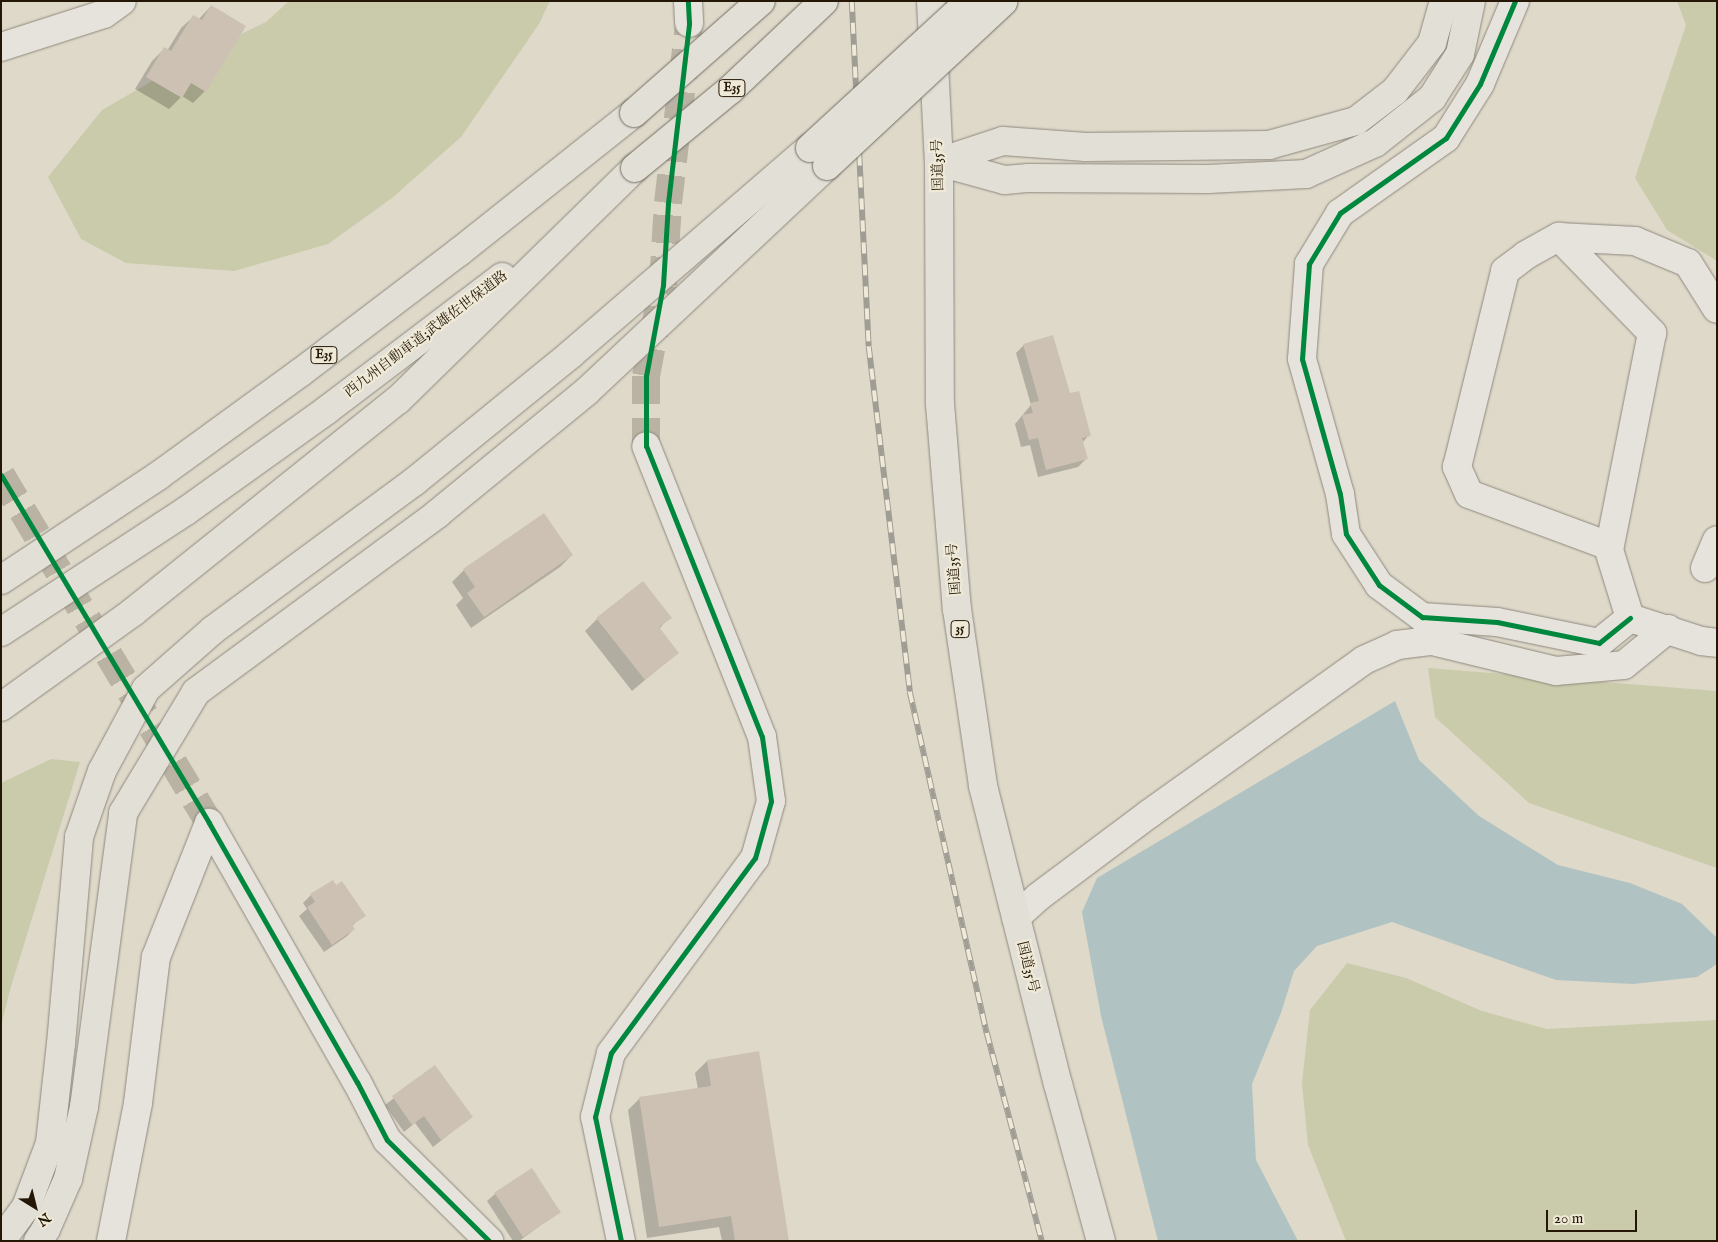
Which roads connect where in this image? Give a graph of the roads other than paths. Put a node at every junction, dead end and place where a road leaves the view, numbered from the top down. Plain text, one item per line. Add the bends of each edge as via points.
1 (122, 1) edge
2 (761, 1) edge
3 (824, 1) edge
4 (931, 1) edge
5 (970, 1) edge
6 (1444, 1) edge
7 (1471, 1) edge
8 (1514, 1) edge
9 (1004, 2) edge
10 (1, 47) edge
11 (819, 157) junction
12 (939, 162) junction
13 (635, 168) junction
14 (1559, 237) junction
15 (1717, 310) edge
16 (646, 446) tunnel mouth
17 (1717, 540) edge
18 (1609, 546) junction
19 (1705, 568) dead end
20 (6, 577) edge
21 (1630, 618) junction
22 (1668, 629) junction
23 (1, 632) edge
24 (1717, 643) edge
25 (1, 707) edge
26 (1016, 917) junction
27 (1, 1241) edge
28 (38, 1241) edge
29 (111, 1241) edge
30 (489, 1241) edge
31 (621, 1241) edge
32 (1101, 1241) edge

1 - 10 street via 104,14
2 - 20 highway, E35, bridge via 634,113 459,252 158,476
3 - 13 highway, 西九州自動車道;武雄佐世保道路 / E35, bridge via 730,90
4 - 12 highway, 国道35号 / 35
5 - 11 highway, bridge
6 - 12 highway via 1432,43 1395,91 1356,121 1269,145 1086,146 1003,141
7 - 12 highway via 1460,54 1432,98 1375,143 1306,174 1208,179 1005,180
8 - 21 street via 1480,84 1446,138 1340,213 1309,264 1302,359 1340,494 1346,534 1379,585 1422,617 1497,622 1599,643
9 - 11 highway, bridge
11 - 27 highway via 415,481 213,630 146,689 102,772 79,837 50,1143 26,1207
11 - 28 highway via 586,392 436,514 196,692 123,812 84,1107 68,1180
12 - 26 highway, 国道35号 / 35 via 940,404 957,609 983,786
13 - 23 highway, 西九州自動車道;武雄佐世保道路 / E35 via 490,288 327,410 186,511
13 - 25 highway via 398,400 133,612
14 - 15 street via 1635,241 1688,263
14 - 18 street via 1652,334
14 - 18 street via 1505,271 1457,467 1469,494
16 - 31 street via 762,737 771,801 756,858 611,1053 595,1117
17 - 19 street
18 - 21 street
21 - 22 street
22 - 24 street
22 - 26 street via 1624,665 1556,671 1432,641 1397,645 1364,660 1149,814
26 - 32 highway, 国道35号 / 35
29 - 30 street via 138,1103 156,957 209,823 387,1140

